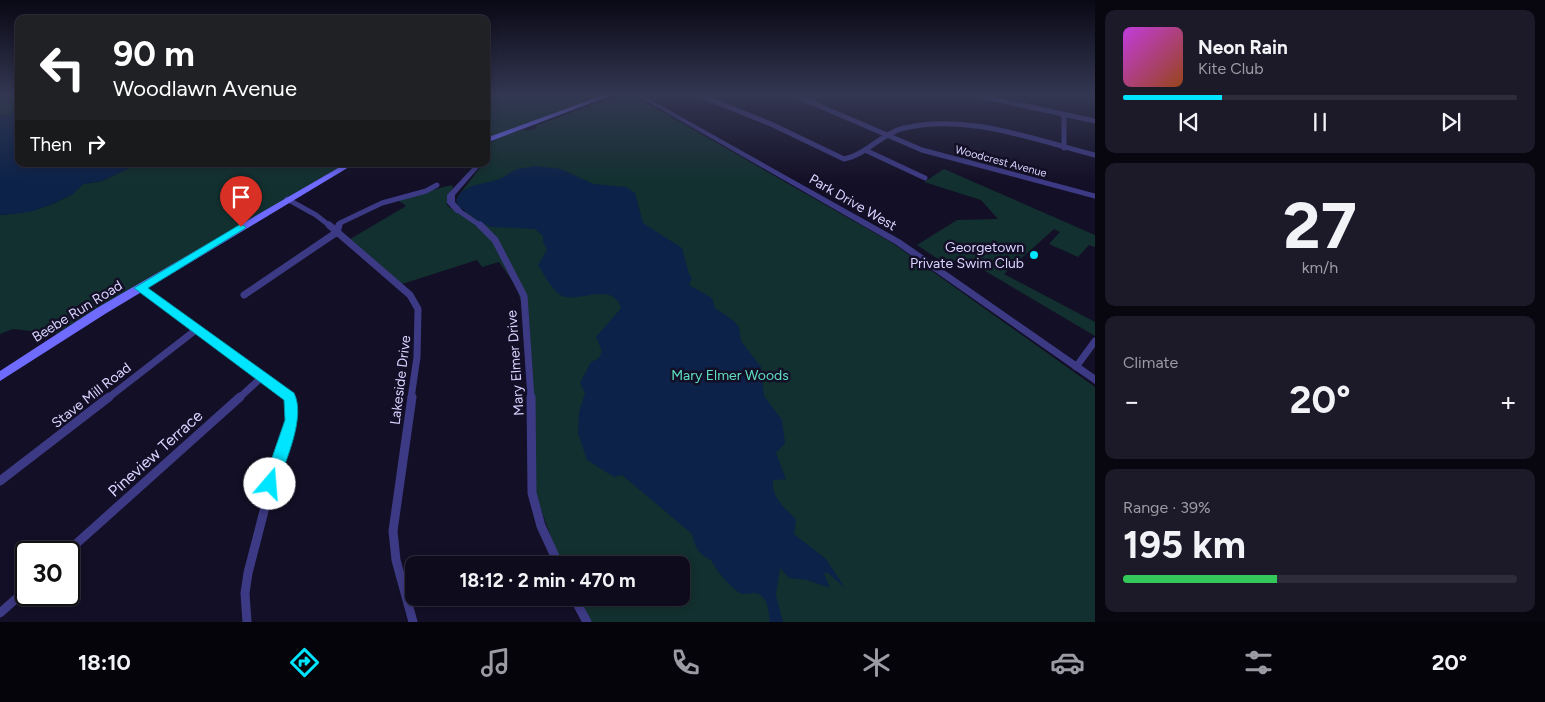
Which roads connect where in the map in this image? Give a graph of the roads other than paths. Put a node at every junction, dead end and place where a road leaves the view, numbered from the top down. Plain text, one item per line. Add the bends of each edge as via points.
1 (532, 124) edge
2 (691, 124) edge
3 (771, 124) edge
4 (860, 124) edge
5 (945, 124) edge
6 (945, 124) edge
7 (1064, 124) edge
8 (887, 136) junction
9 (490, 140) edge
10 (1064, 148) junction
11 (865, 150) junction
12 (1095, 155) edge
13 (345, 167) edge
14 (476, 167) edge
15 (925, 178) dead end
16 (437, 185) dead end
17 (1095, 196) edge
18 (287, 199) junction
19 (459, 211) joint
20 (337, 232) junction
21 (140, 288) junction
22 (244, 294) dead end
23 (197, 329) junction
24 (1095, 342) edge
25 (1076, 367) junction
26 (262, 376) junction
27 (0, 377) edge
28 (1095, 380) edge
29 (0, 481) edge
30 (80, 541) edge
31 (554, 556) edge
32 (15, 600) edge
33 (578, 606) edge
34 (0, 613) edge
35 (247, 622) edge
36 (413, 622) edge
37 (587, 622) edge

1 - 9 main road
2 - 25 street, Park Drive West via 903,245
3 - 11 street via 840,158 850,158
4 - 8 street, Woodcrest Avenue
5 - 8 street via 911,126
6 - 10 street via 972,126
7 - 10 street
8 - 11 street
8 - 17 street, Woodcrest Avenue via 930,153
10 - 12 street
11 - 15 street
13 - 18 main road, Beebe Run Road
14 - 19 street, Mary Elmer Drive via 451,195 451,203
16 - 20 street via 376,206 340,223
18 - 20 street, Lakeside Drive via 316,215
18 - 21 main road, Beebe Run Road
19 - 31 street, Mary Elmer Drive via 495,240 524,296 531,379 532,493
20 - 22 street
20 - 36 street, Lakeside Drive via 410,295 418,309 417,357 392,531 396,560
21 - 23 street
21 - 27 main road, Beebe Run Road
23 - 26 street
23 - 29 street, Stave Mill Road
24 - 25 street
25 - 28 street, Park Drive West
26 - 30 street, Pineview Terrace
26 - 35 street via 290,396 293,411 248,573 245,593
32 - 34 street
33 - 37 street

